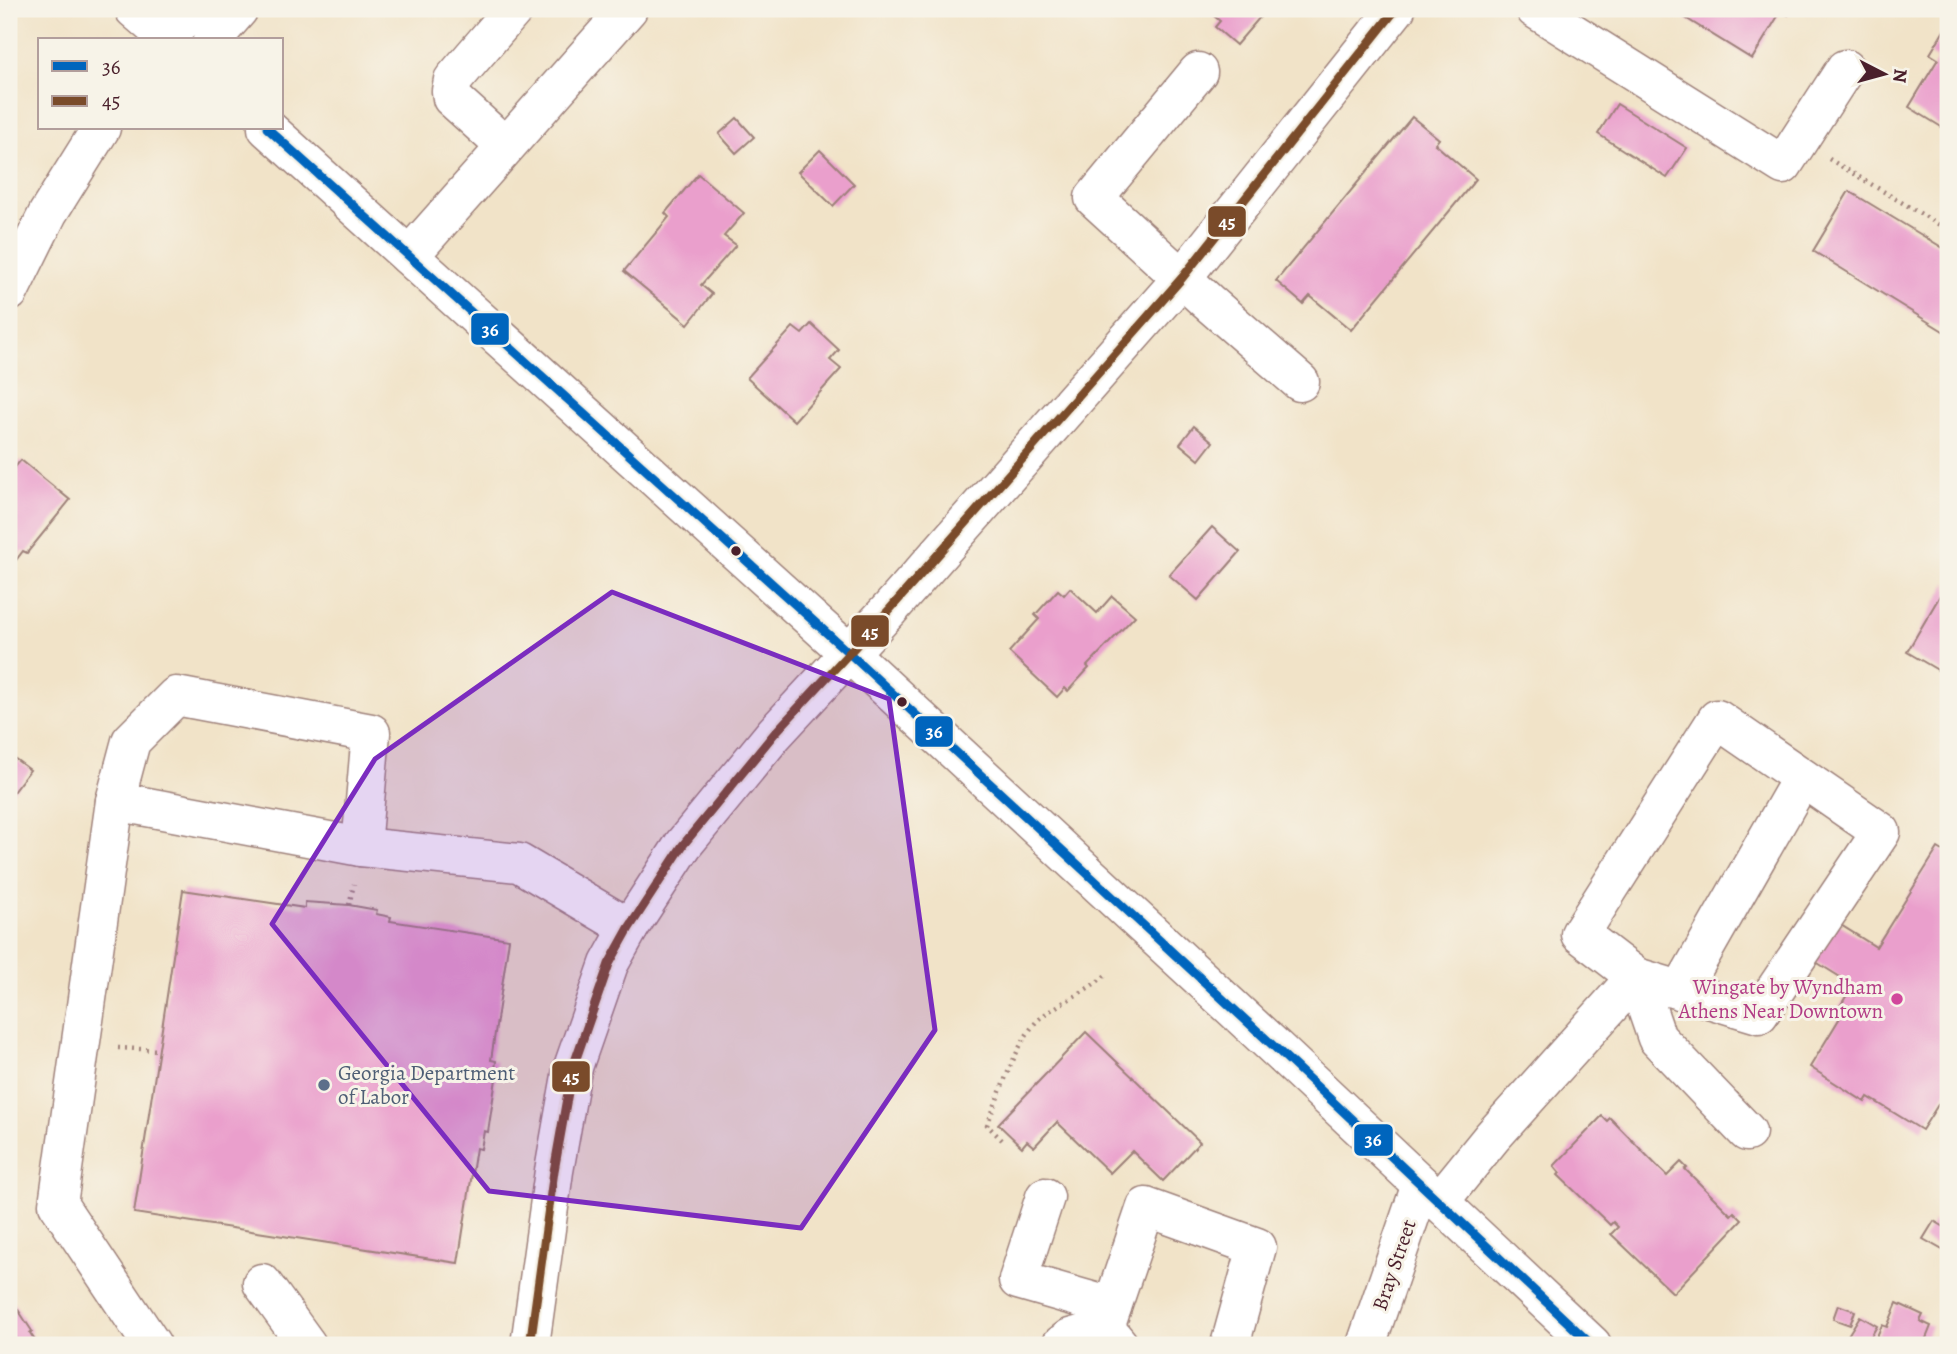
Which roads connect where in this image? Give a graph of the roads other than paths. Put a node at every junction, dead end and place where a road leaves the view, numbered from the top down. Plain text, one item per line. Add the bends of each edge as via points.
1 (134, 9) edge
2 (193, 9) edge
3 (239, 9) edge
4 (514, 9) edge
5 (628, 9) edge
6 (1396, 9) edge
7 (1535, 9) edge
8 (166, 38) edge
9 (168, 38) edge
10 (214, 38) edge
11 (1845, 69) dead end
12 (1198, 72) dead end
13 (100, 130) edge
14 (269, 130) edge
15 (505, 146) junction
16 (409, 256) junction
17 (1182, 278) junction
18 (9, 292) edge
19 (1300, 383) dead end
20 (850, 654) junction
21 (1802, 778) junction
22 (115, 801) junction
23 (361, 846) junction
24 (629, 928) junction
25 (1636, 977) junction
26 (1681, 990) junction
27 (1747, 1132) dead end
28 (1431, 1193) junction
29 (1045, 1198) dead end
30 (262, 1283) dead end
31 (1112, 1327) edge
32 (152, 1345) edge
33 (307, 1345) edge
34 (530, 1345) edge
35 (1061, 1345) edge
36 (1230, 1345) edge
37 (1366, 1345) edge
38 (1591, 1345) edge

1 - 8 main road
2 - 9 main road
3 - 10 main road
4 - 15 main road via 453,80 451,91 452,99
5 - 15 main road
6 - 17 main road
7 - 11 main road via 1783,165
12 - 17 main road via 1094,198
13 - 18 main road via 48,213
14 - 16 main road
15 - 16 main road
16 - 20 main road
17 - 19 main road
17 - 20 main road
20 - 24 main road via 774,734 683,845
20 - 28 main road
21 - 25 main road via 1717,719 1580,934
21 - 26 main road
21 - 26 main road via 1881,832 1759,1014
22 - 23 main road
22 - 23 main road via 131,741 176,696 372,733
22 - 32 main road via 58,1205
23 - 24 main road via 519,863
24 - 34 main road via 609,964 572,1070
25 - 26 main road
25 - 27 main road via 1657,1038
25 - 28 main road via 1492,1137
28 - 37 main road, Bray Street
28 - 38 main road
29 - 31 main road via 1018,1280
30 - 33 main road
31 - 35 main road via 1070,1338
31 - 36 main road via 1146,1207 1257,1247

